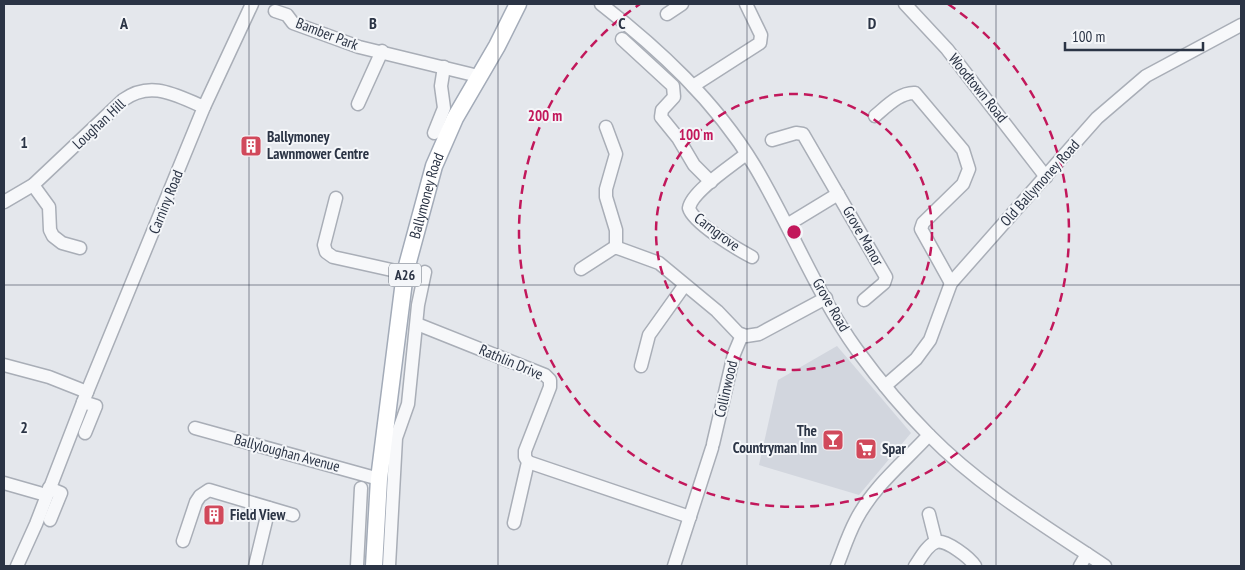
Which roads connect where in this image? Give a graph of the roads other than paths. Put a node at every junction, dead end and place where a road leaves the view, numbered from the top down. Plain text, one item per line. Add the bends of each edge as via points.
1 (252, 4) edge
2 (517, 4) edge
3 (601, 4) edge
4 (682, 4) edge
5 (746, 4) edge
6 (905, 4) edge
7 (275, 11) dead end
8 (666, 14) dead end
9 (1241, 25) edge
10 (622, 39) dead end
11 (382, 51) junction
12 (444, 67) junction
13 (478, 76) junction
14 (693, 86) junction
15 (358, 104) dead end
16 (204, 107) junction
17 (875, 116) dead end
18 (606, 127) dead end
19 (434, 133) dead end
20 (772, 140) dead end
21 (746, 154) junction
22 (1046, 177) junction
23 (711, 182) junction
24 (33, 185) junction
25 (838, 194) junction
26 (336, 198) dead end
27 (4, 202) edge
28 (788, 224) junction
29 (616, 247) junction
30 (80, 248) dead end
31 (752, 257) dead end
32 (581, 269) dead end
33 (425, 272) dead end
34 (405, 273) junction
35 (951, 283) junction
36 (684, 286) junction
37 (826, 298) junction
38 (864, 300) dead end
39 (416, 324) junction
40 (742, 335) junction
41 (4, 364) edge
42 (641, 366) dead end
43 (885, 386) junction
44 (85, 397) junction
45 (388, 402) junction
46 (408, 404) junction
47 (195, 428) dead end
48 (85, 433) dead end
49 (929, 435) junction
50 (528, 462) junction
51 (379, 479) junction
52 (4, 483) edge
53 (361, 488) dead end
54 (48, 492) junction
55 (269, 508) junction
56 (929, 514) dead end
57 (293, 515) dead end
58 (690, 517) junction
59 (50, 520) dead end
60 (514, 523) dead end
61 (183, 540) dead end
62 (936, 542) junction
63 (1087, 554) junction
64 (16, 566) edge
65 (255, 566) edge
66 (357, 566) edge
67 (374, 566) edge
68 (388, 566) edge
69 (674, 566) edge
70 (837, 566) edge
71 (915, 566) edge
72 (975, 566) edge
73 (1080, 566) edge
74 (1105, 566) edge

1 - 16 street, Carniny Road
2 - 13 main road, Ballymoney Road / A26
3 - 14 street, Grove Road via 663,55
4 - 8 street
5 - 14 street via 761,34 760,43
6 - 22 street, Woodtown Road via 947,49
7 - 11 street, Bamber Park via 293,23 359,47
9 - 22 street, Old Ballymoney Road via 1146,76 1098,118
10 - 23 street via 674,88 674,97 662,110 661,117 696,168
11 - 12 street, Bamber Park
11 - 15 street
12 - 13 street, Bamber Park
12 - 19 street via 440,81 444,108
13 - 34 main road, Ballymoney Road / A26 via 434,166
14 - 21 street, Grove Road
16 - 24 street, Loughan Hill via 161,89 136,92 123,100
16 - 44 street, Carniny Road
17 - 35 street via 894,101 915,93 966,156 969,169 965,181 920,229
18 - 29 street via 616,154 606,189 616,230
20 - 25 street, Grove Manor via 803,134
21 - 23 street, Carngrove
21 - 28 street, Grove Road
22 - 35 street, Old Ballymoney Road
23 - 31 street, Carngrove via 691,202 690,212 737,250
24 - 27 street, Loughan Hill
24 - 30 street via 49,207 53,236 62,243
25 - 28 street, Grove Manor
25 - 38 street, Grove Manor via 886,277 884,283
26 - 34 street via 324,245 326,252 332,257
28 - 37 street, Grove Road
29 - 32 street
29 - 36 street via 656,261
33 - 39 street
34 - 45 main road, Ballymoney Road / A26
35 - 43 street, Old Ballymoney Road via 930,340 916,359
36 - 40 street
36 - 42 street via 649,336
37 - 40 street via 759,334
37 - 43 street, Grove Road via 856,348
39 - 46 street
39 - 50 street, Rathlin Drive via 548,377 550,387 525,453
40 - 58 street, Collinwood via 734,354 713,446
41 - 44 street via 48,377
43 - 49 street, Grove Road
44 - 48 street via 96,406
44 - 54 street, Carniny Road
45 - 46 street
45 - 51 main road, Ballymoney Road / A26
46 - 68 street via 396,438
47 - 51 street, Ballyloughan Avenue
49 - 63 street, Grove Road via 991,488
49 - 70 street via 868,501 856,519
50 - 58 street
50 - 60 street, Rathlin Drive
51 - 67 main road, Ballymoney Road / A26
52 - 54 street
53 - 66 street
54 - 59 street via 61,492
54 - 64 street, Carniny Road
55 - 57 street
55 - 61 street via 208,490 196,502
55 - 65 street
56 - 62 street
58 - 69 street
62 - 71 street
62 - 72 street via 943,542 963,554
63 - 73 street
63 - 74 street, Grove Road

